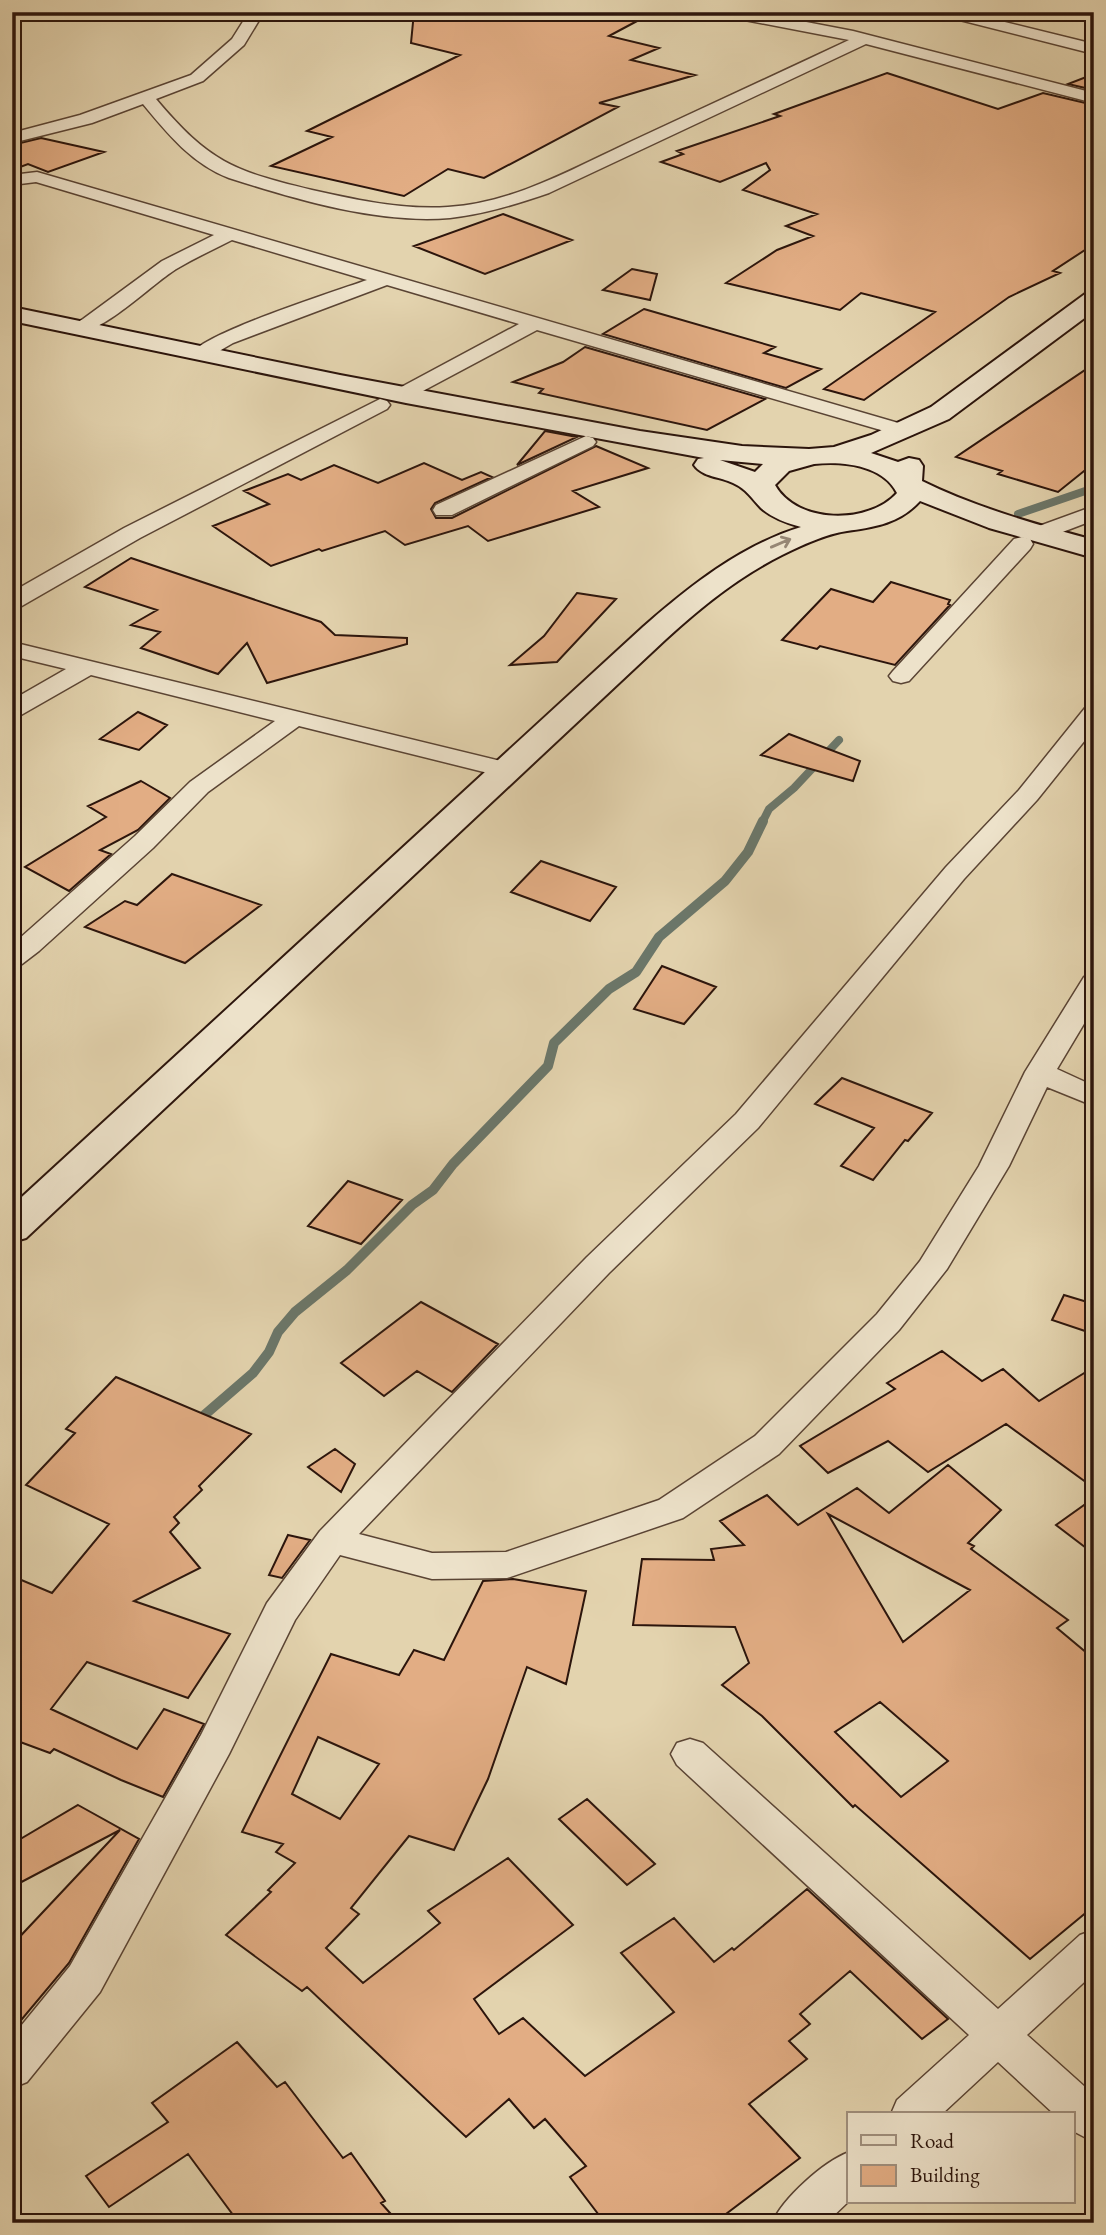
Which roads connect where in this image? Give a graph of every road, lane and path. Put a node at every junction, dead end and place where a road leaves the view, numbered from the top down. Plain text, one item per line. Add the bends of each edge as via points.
1 (257, 12) edge
2 (729, 12) edge
3 (957, 13) edge
4 (864, 39) junction
5 (1094, 49) edge
6 (146, 97) junction
7 (1094, 98) edge
8 (12, 138) edge
9 (12, 180) edge
10 (231, 233) junction
11 (386, 279) junction
12 (1094, 299) edge
13 (12, 314) edge
14 (535, 323) junction
15 (12, 328) edge
16 (78, 328) junction
17 (202, 352) junction
18 (389, 400) junction
19 (940, 414) junction
20 (905, 431) junction
21 (586, 442) junction
22 (822, 456) junction
23 (908, 485) junction
24 (763, 492) junction
25 (444, 510) dead end
26 (1094, 512) edge
27 (856, 522) junction
28 (1031, 539) junction
29 (1094, 549) edge
30 (1094, 563) edge
31 (724, 575) junction
32 (12, 603) edge
33 (12, 649) edge
34 (88, 667) junction
35 (901, 676) dead end
36 (12, 710) edge
37 (1094, 713) edge
38 (295, 718) junction
39 (508, 770) junction
40 (12, 958) edge
41 (1094, 983) edge
42 (1040, 1072) junction
43 (1094, 1097) edge
44 (12, 1229) edge
45 (332, 1540) junction
46 (690, 1754) dead end
47 (1094, 1947) edge
48 (998, 2036) junction
49 (12, 2069) edge
50 (914, 2112) edge
51 (1094, 2123) edge
52 (847, 2174) edge
53 (794, 2223) edge

1 - 6 street via 238,42 197,78
2 - 4 street
3 - 5 street
4 - 6 street via 519,199 438,215 365,208 218,167 173,129
4 - 7 street
6 - 8 street
9 - 10 street via 37,177
10 - 11 street
10 - 16 street via 169,265
11 - 14 street
11 - 17 street via 226,338
12 - 19 main road
13 - 16 main road
14 - 18 street
14 - 20 street
15 - 18 main road
16 - 17 main road
17 - 18 main road
18 - 21 main road
18 - 22 main road via 751,457
18 - 32 street via 132,533
19 - 20 main road
19 - 23 main road via 913,454
20 - 22 main road
21 - 24 main road via 696,462 744,477
21 - 25 street
22 - 23 main road via 873,461 893,470
22 - 24 main road via 780,464 767,474
23 - 27 main road via 911,494 905,505 890,514
23 - 28 main road
24 - 27 main road via 775,507 794,516 819,522
24 - 31 main road via 766,509 762,522
26 - 28 street
27 - 28 main road via 936,524
31 -> 27 main road via 765,550 815,530
28 - 29 main road
28 - 30 main road
28 - 35 street
31 - 39 main road via 646,640
33 - 34 street
34 - 36 street
34 - 38 street
37 - 45 street via 747,1121 598,1265
38 - 39 street
38 - 40 street via 199,787
39 - 44 main road
41 - 42 street
42 - 43 street
42 - 45 street via 987,1177 931,1269 888,1322 767,1445 671,1509 507,1565 432,1566
45 - 49 street via 280,1613 216,1742 85,1979
46 - 48 street
47 - 48 street
48 - 50 street
48 - 51 street
52 - 53 street

